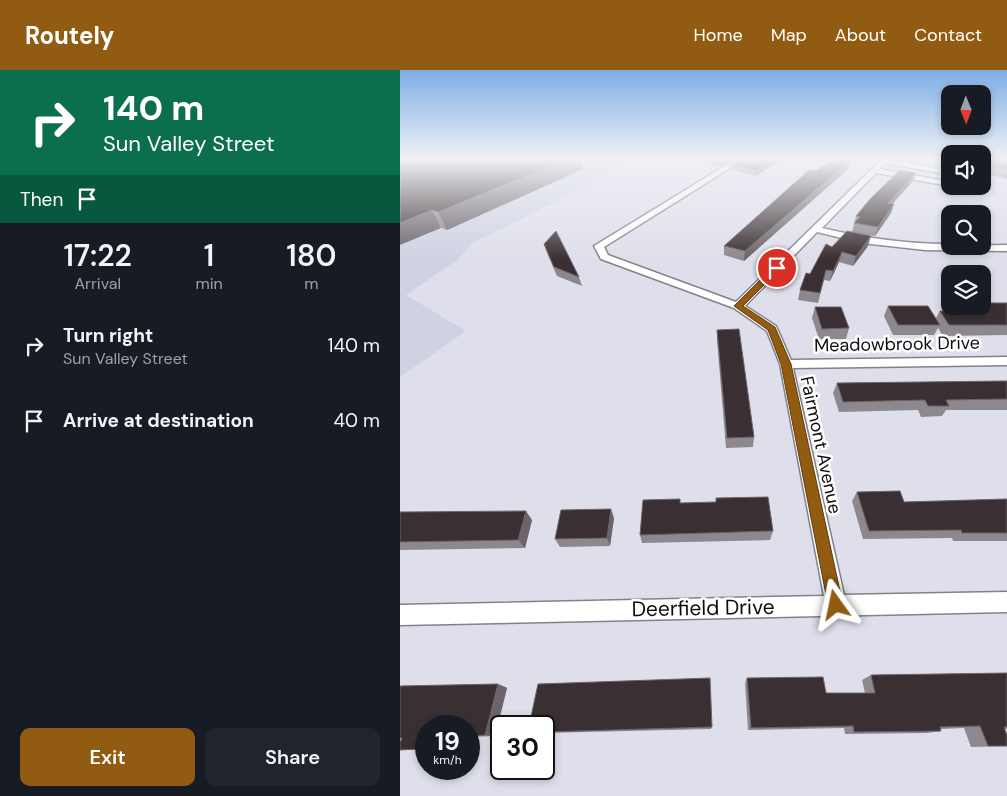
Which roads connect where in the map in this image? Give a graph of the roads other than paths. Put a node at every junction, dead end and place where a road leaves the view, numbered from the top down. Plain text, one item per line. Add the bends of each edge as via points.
1 (688, 192) edge
2 (852, 192) edge
3 (815, 229) junction
4 (1007, 248) edge
5 (738, 306) junction
6 (1007, 361) edge
7 (786, 364) junction
8 (1007, 602) edge
9 (836, 605) junction
10 (400, 616) edge

1 - 5 street, Fairmont Avenue via 599,246 604,257
2 - 3 street
3 - 4 street via 862,240 925,246
3 - 5 street
5 - 7 street, Fairmont Avenue via 772,329
6 - 7 street, Meadowbrook Drive
7 - 9 street, Fairmont Avenue
8 - 9 street, Deerfield Drive
9 - 10 street, Deerfield Drive

